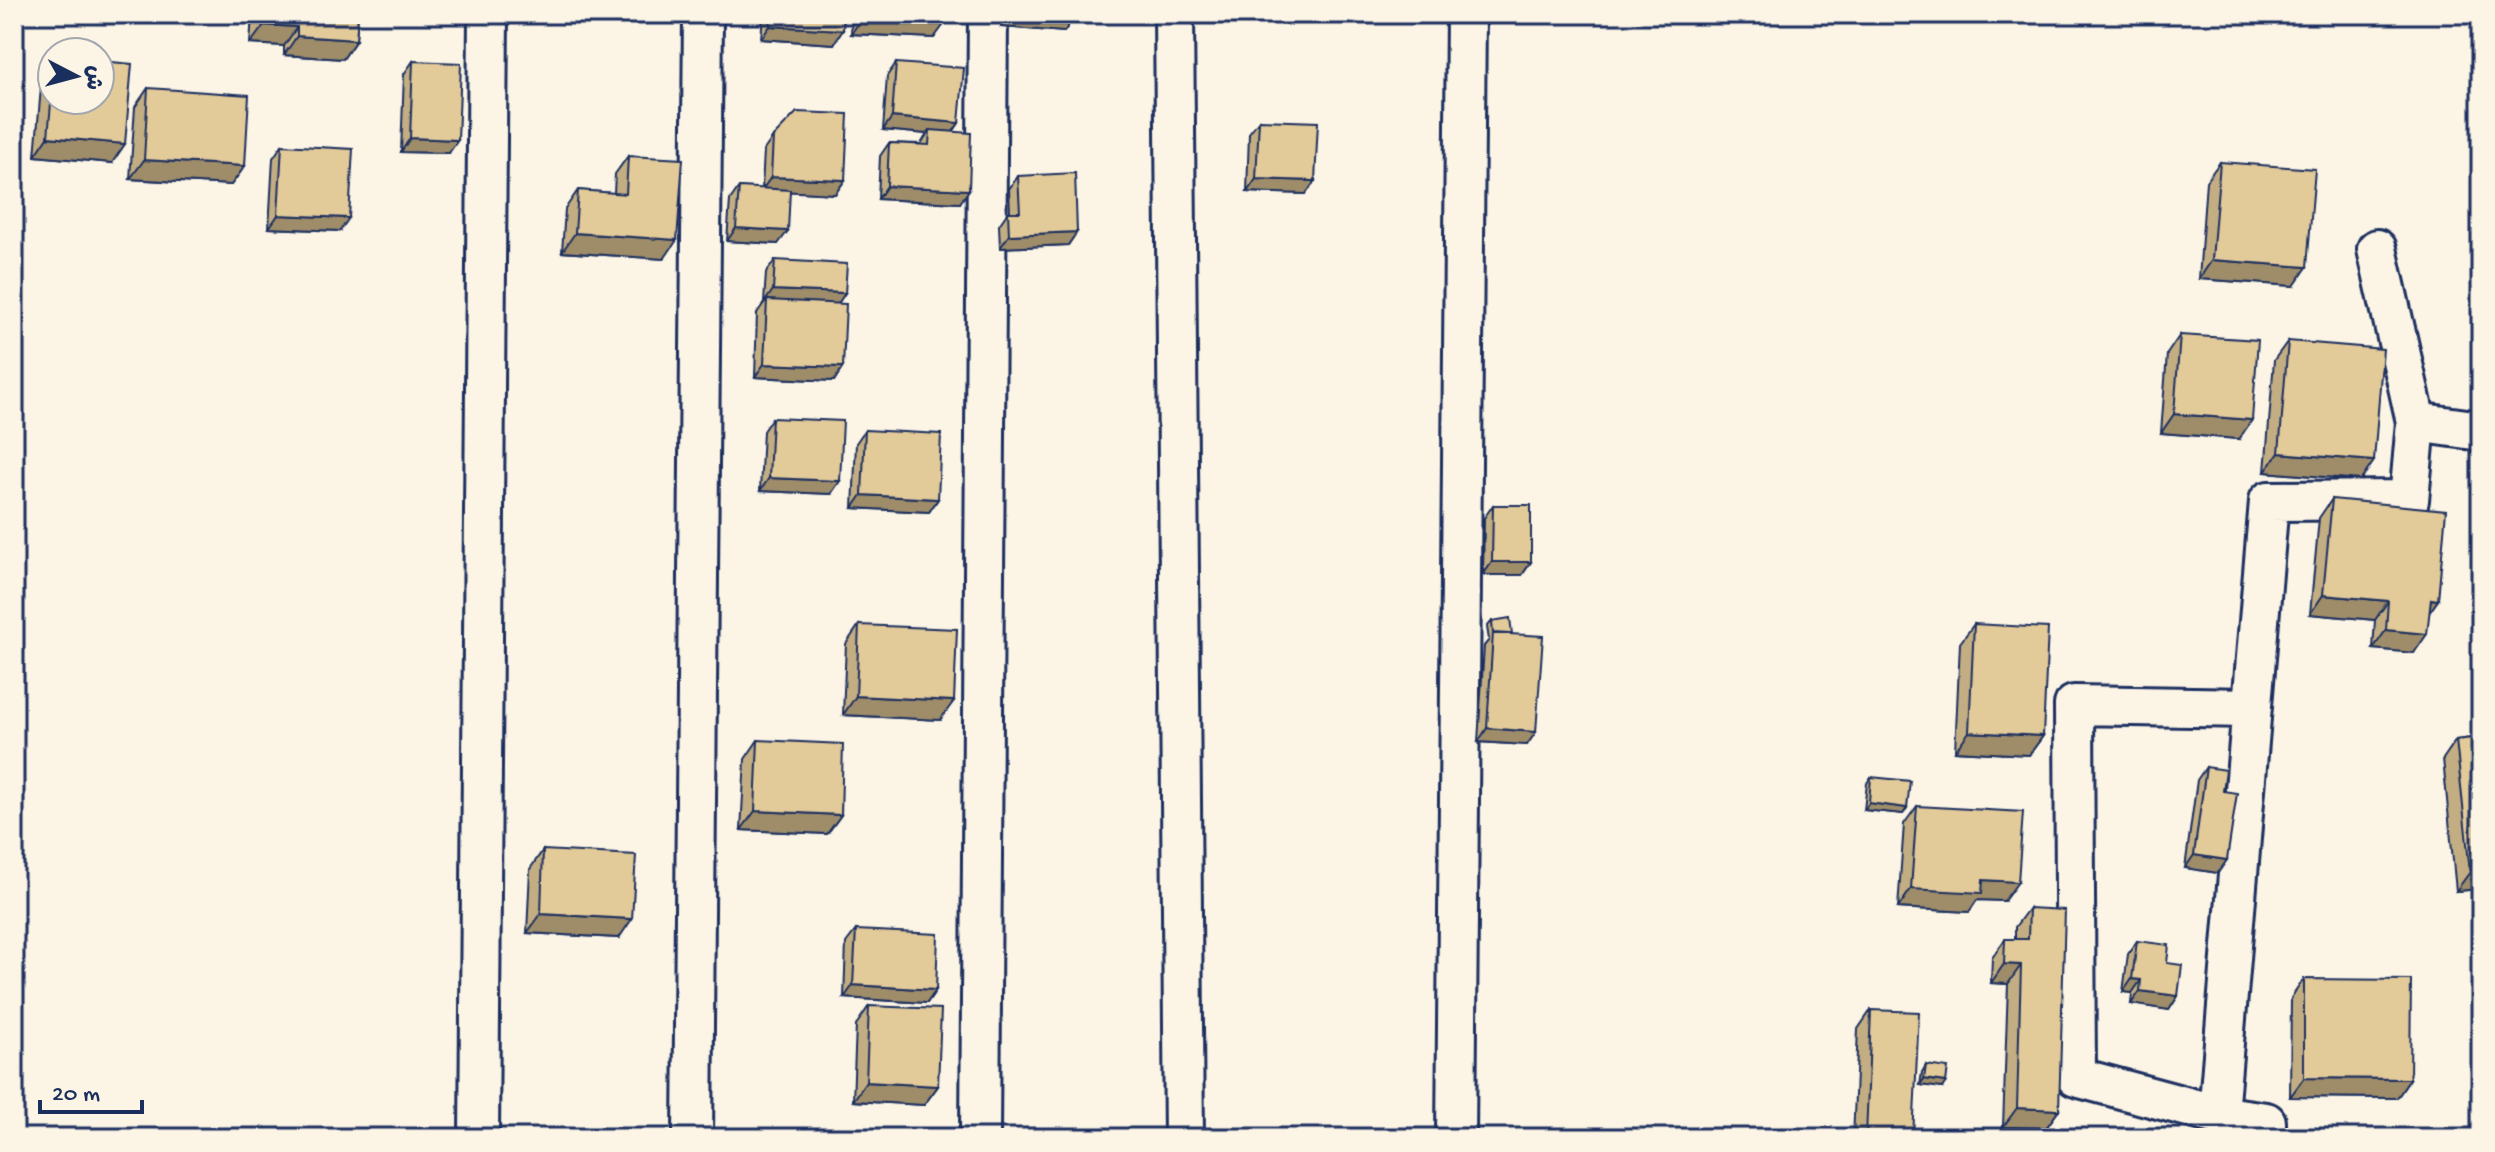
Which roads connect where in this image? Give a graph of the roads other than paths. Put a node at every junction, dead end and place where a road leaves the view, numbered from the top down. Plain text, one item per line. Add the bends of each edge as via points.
1 (488, 14) edge
2 (703, 14) edge
3 (988, 14) edge
4 (1174, 14) edge
5 (1466, 14) edge
6 (2377, 249) dead end
7 (2416, 422) junction
8 (2481, 431) edge
9 (2252, 708) junction
10 (2218, 1115) junction
11 (479, 1138) edge
12 (693, 1138) edge
13 (980, 1138) edge
14 (1184, 1138) edge
15 (1456, 1138) edge
16 (2266, 1138) edge

1 - 11 street
2 - 12 street
3 - 13 street
4 - 14 street
5 - 15 street
6 - 7 street
7 - 8 street
7 - 9 street via 2409,500 2269,501
9 - 10 street
9 - 10 street via 2074,705 2076,1077
10 - 16 street via 2266,1122

